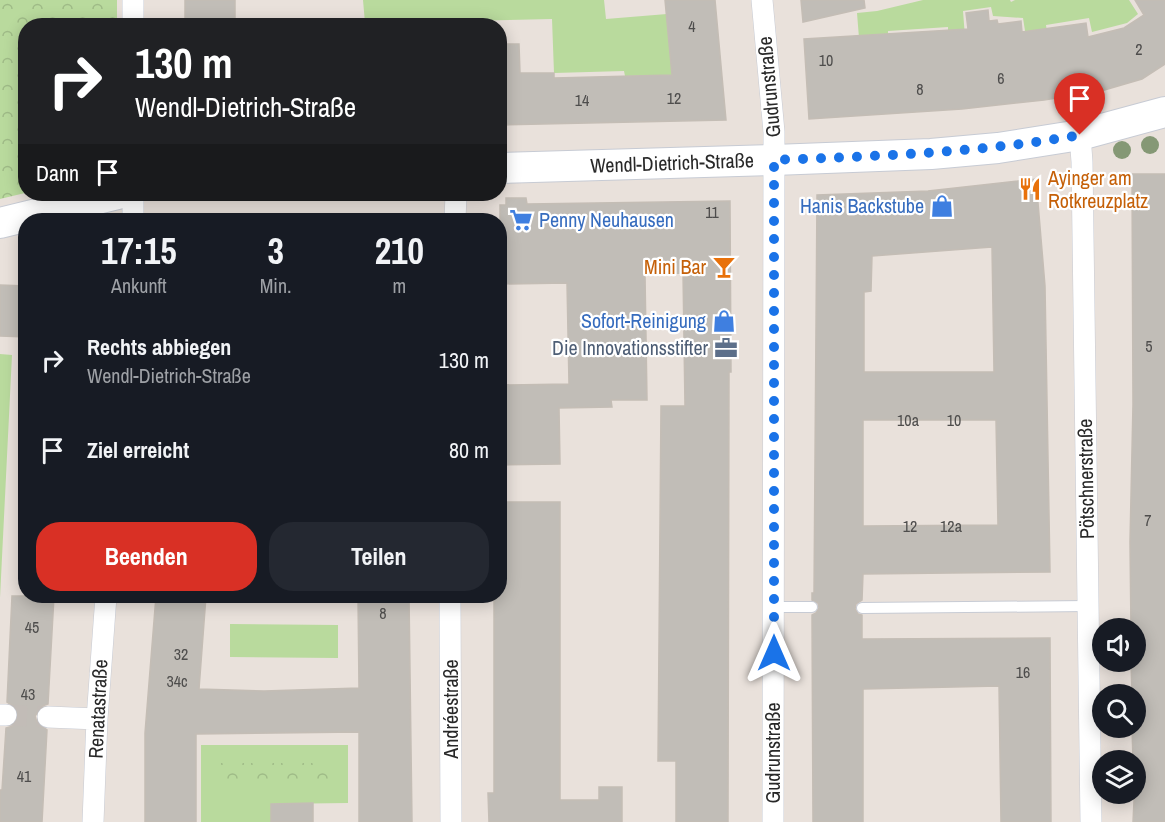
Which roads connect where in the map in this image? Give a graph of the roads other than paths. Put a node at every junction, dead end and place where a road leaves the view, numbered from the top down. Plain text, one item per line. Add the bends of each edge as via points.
1 (133, 0) edge
2 (762, 0) edge
3 (133, 18) edge
4 (1165, 112) edge
5 (1080, 135) junction
6 (774, 160) junction
7 (507, 168) edge
8 (90, 201) edge
9 (41, 213) edge
10 (18, 219) edge
11 (0, 223) edge
12 (105, 603) edge
13 (450, 603) edge
14 (1088, 606) junction
15 (773, 607) junction
16 (812, 608) dead end
17 (862, 608) dead end
18 (48, 717) tunnel mouth
19 (97, 719) junction
20 (93, 822) edge
21 (451, 822) edge
22 (773, 822) edge
23 (1091, 822) edge

1 - 3 street
2 - 6 street, Gudrunstraße
4 - 5 street, Wendl-Dietrich-Straße
5 - 6 street, Wendl-Dietrich-Straße via 931,154
5 - 14 street, Pötschnerstraße
6 - 7 street, Wendl-Dietrich-Straße
6 - 15 street, Gudrunstraße
8 - 9 street
10 - 11 street
12 - 19 street, Renatastraße
13 - 21 street, Andréestraße
14 - 17 lane
14 - 23 street, Pötschnerstraße
15 - 16 lane
15 - 22 street, Gudrunstraße
18 - 19 street
19 - 20 street, Renatastraße

